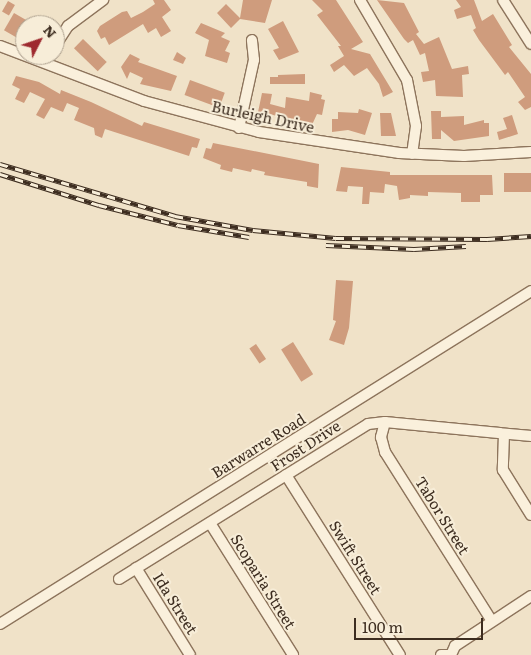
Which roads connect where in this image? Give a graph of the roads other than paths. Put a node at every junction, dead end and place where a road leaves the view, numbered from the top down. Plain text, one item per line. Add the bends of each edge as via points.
1 (103, 0) edge
2 (360, 0) edge
3 (503, 0) edge
4 (65, 31) edge
5 (252, 40) dead end
6 (531, 44) edge
7 (0, 46) edge
8 (15, 50) edge
9 (62, 65) edge
10 (239, 128) junction
11 (531, 152) edge
12 (412, 154) junction
13 (531, 291) edge
14 (385, 422) junction
15 (504, 434) junction
16 (531, 436) edge
17 (286, 475) junction
18 (531, 515) edge
19 (210, 523) junction
20 (136, 568) junction
21 (119, 578) dead end
22 (531, 596) edge
23 (492, 621) junction
24 (0, 624) edge
25 (190, 655) edge
26 (293, 655) edge
27 (400, 655) edge
28 (441, 655) edge
29 (451, 655) edge

1 - 4 street
2 - 12 street via 407,80 416,126
3 - 6 street
5 - 10 street via 254,60
7 - 8 street, Burleigh Drive
9 - 10 street, Burleigh Drive via 144,101
10 - 12 street, Burleigh Drive via 331,145
11 - 12 street, Burleigh Drive via 464,156
13 - 24 street, Barwarre Road
14 - 15 street, Frost Drive
14 - 17 street, Frost Drive via 362,427
14 - 23 street, Tabor Street via 381,437 385,452
15 - 16 street, Frost Drive
15 - 18 street via 503,470
17 - 19 street, Frost Drive
17 - 27 street, Swift Street
19 - 20 street, Frost Drive
19 - 26 street, Scoparia Street
20 - 21 street, Frost Drive
20 - 25 street, Ida Street
22 - 23 street
23 - 29 street via 455,646
28 - 29 street

